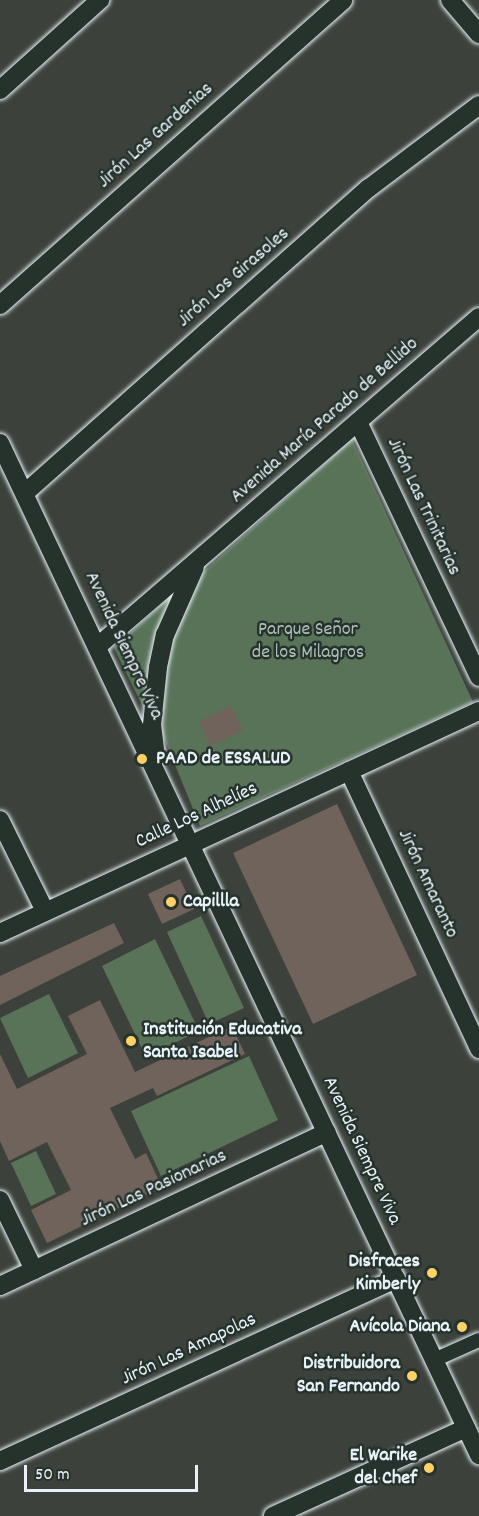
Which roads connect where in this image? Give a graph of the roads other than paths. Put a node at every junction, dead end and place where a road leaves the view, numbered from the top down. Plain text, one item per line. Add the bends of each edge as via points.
1 (100, 0) edge
2 (343, 0) edge
3 (450, 0) edge
4 (479, 34) edge
5 (0, 90) edge
6 (478, 108) edge
7 (0, 305) edge
8 (479, 316) edge
9 (358, 422) junction
10 (0, 443) edge
11 (26, 492) junction
12 (200, 559) junction
13 (98, 646) junction
14 (479, 677) edge
15 (479, 711) edge
16 (158, 771) junction
17 (349, 771) junction
18 (0, 820) edge
19 (192, 844) junction
20 (45, 911) junction
21 (0, 933) edge
22 (479, 1049) edge
23 (327, 1132) junction
24 (0, 1200) edge
25 (34, 1270) junction
26 (396, 1279) junction
27 (0, 1286) edge
28 (479, 1340) edge
29 (434, 1360) junction
30 (466, 1428) junction
31 (479, 1455) edge
32 (0, 1461) edge
33 (273, 1516) edge

1 - 5 street
2 - 7 street, Jirón Las Gardenias
3 - 4 street
6 - 11 street, Jirón Los Girasoles via 369,188
8 - 9 street, Avenida María Parado de Bellido
9 - 12 street, Avenida María Parado de Bellido
9 - 14 street, Jirón Las Trinitarias
10 - 11 street, Avenida Siempre Viva
11 - 13 street, Avenida Siempre Viva
12 - 13 street, Avenida María Parado de Bellido
12 - 16 street, Avenida María Parado de Bellido via 178,601 158,667 152,725
13 - 16 street, Avenida Siempre Viva
15 - 17 street, Calle Los Alhelíes
16 - 19 street, Avenida Siempre Viva
17 - 19 street, Calle Los Alhelíes
17 - 22 street, Jirón Amaranto
18 - 20 street
19 - 20 street, Calle Los Alhelíes
19 - 23 street, Avenida Siempre Viva
20 - 21 street, Calle Los Alhelíes
23 - 25 street, Jirón Las Pasionarias
23 - 26 street, Avenida Siempre Viva
24 - 25 street
25 - 27 street, Jirón Las Pasionarias
26 - 29 street, Avenida Siempre Viva
26 - 32 street, Jirón Las Amapolas
28 - 29 street
29 - 30 street, Avenida Siempre Viva
30 - 31 street, Avenida Siempre Viva
30 - 33 street

